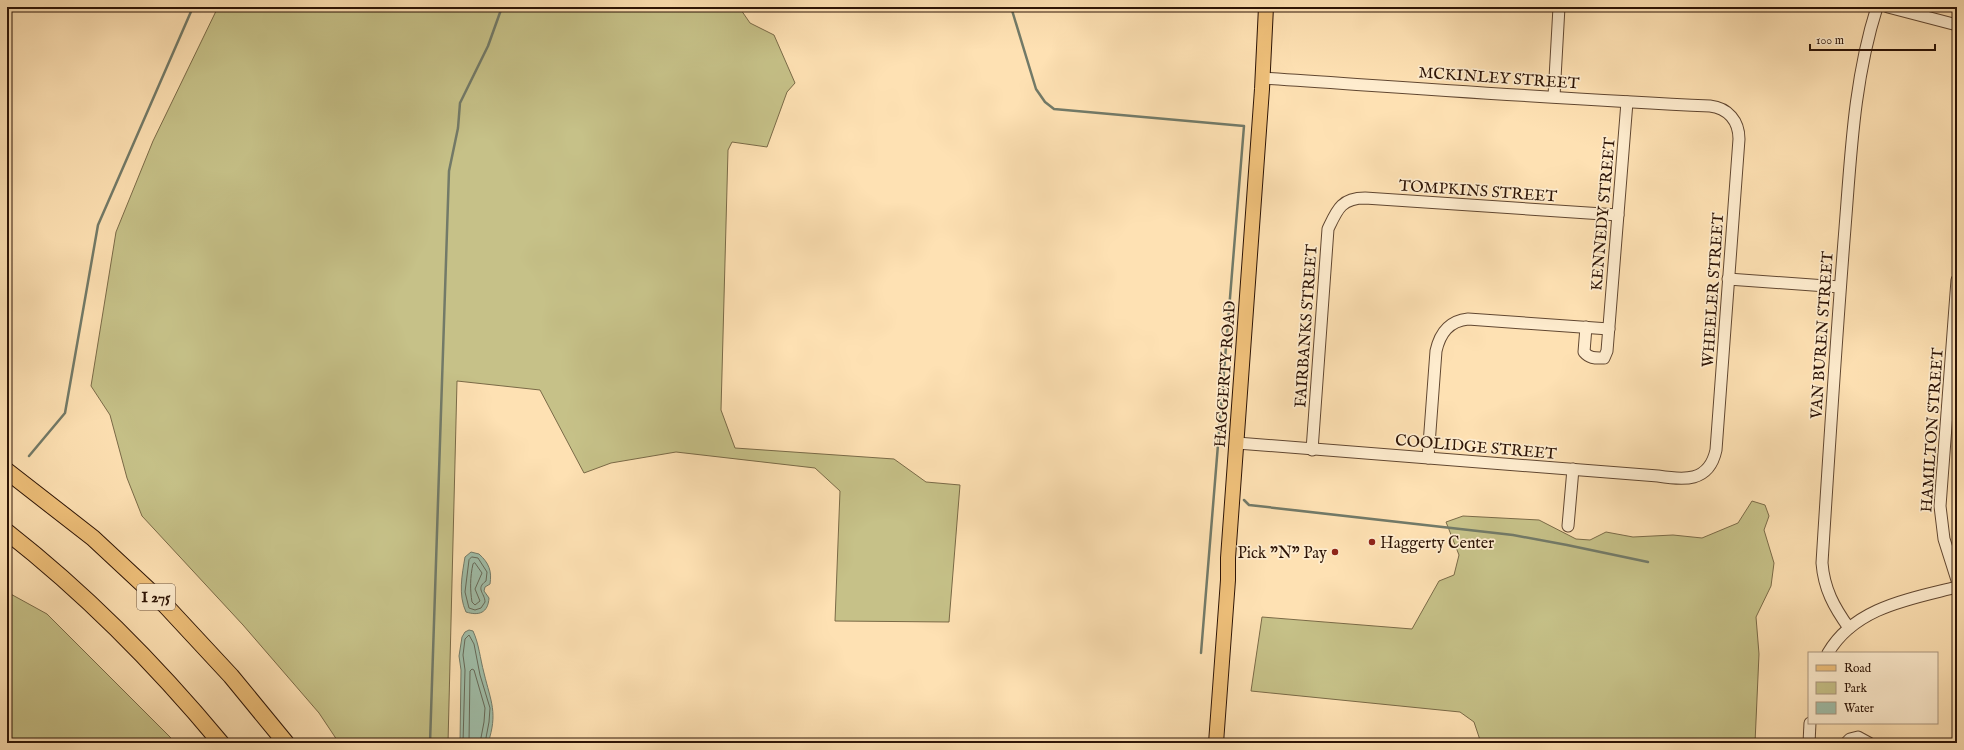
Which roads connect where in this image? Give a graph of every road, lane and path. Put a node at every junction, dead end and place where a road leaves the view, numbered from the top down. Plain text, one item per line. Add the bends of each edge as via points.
1 (1266, 7) edge
2 (1559, 7) edge
3 (1877, 7) edge
4 (1888, 7) edge
5 (1957, 25) edge
6 (1262, 78) junction
7 (1554, 96) junction
8 (1627, 102) junction
9 (1731, 116) joint
10 (1339, 207) joint
11 (1618, 215) junction
12 (1728, 279) junction
13 (1957, 280) edge
14 (1840, 287) junction
15 (1586, 328) junction
16 (1609, 329) junction
17 (1237, 443) junction
18 (1312, 450) junction
19 (1428, 458) junction
20 (1708, 467) joint
21 (1572, 469) junction
22 (7, 471) edge
23 (1568, 526) dead end
24 (7, 532) edge
25 (1957, 580) edge
26 (1957, 587) edge
27 (1849, 628) junction
28 (1829, 652) edge
29 (1810, 724) edge
30 (221, 743) edge
31 (286, 743) edge
32 (1216, 743) edge
33 (1808, 743) edge
34 (1846, 743) edge
35 (1869, 743) edge

1 - 6 main road, HAGGERTY ROAD
2 - 7 street
3 - 14 street, VAN BUREN STREET via 1865,50 1856,100
4 - 5 street
6 - 7 street, MCKINLEY STREET
6 - 17 main road, HAGGERTY ROAD
7 - 8 street, MCKINLEY STREET
8 - 9 street, MCKINLEY STREET via 1710,106 1722,109
8 - 11 street, KENNEDY STREET
9 - 12 street, WHEELER STREET via 1738,127 1739,138
10 - 11 street, TOMPKINS STREET via 1352,199 1365,198
10 - 18 street, FAIRBANKS STREET via 1328,229
11 - 16 street, KENNEDY STREET
12 - 14 street
12 - 20 street, WHEELER STREET via 1716,450
13 - 25 street, HAMILTON STREET via 1940,506 1944,539
14 - 27 street, VAN BUREN STREET via 1822,563 1828,595
15 - 16 street
15 - 16 street, KENNEDY STREET via 1584,352 1594,359 1604,358
15 - 19 street via 1468,320 1447,327 1440,337 1436,351
17 - 18 street, COOLIDGE STREET
17 - 32 main road, HAGGERTY ROAD
18 - 19 street, COOLIDGE STREET
19 - 21 street, COOLIDGE STREET
20 - 21 street, COOLIDGE STREET via 1696,476 1682,479
21 - 23 street
22 - 31 highway, I 275 via 93,538 166,606 231,676
24 - 30 highway via 56,573 124,637 163,676
26 - 27 street via 1887,606 1868,614
27 - 28 street
29 - 33 street
34 - 35 street via 1858,737

